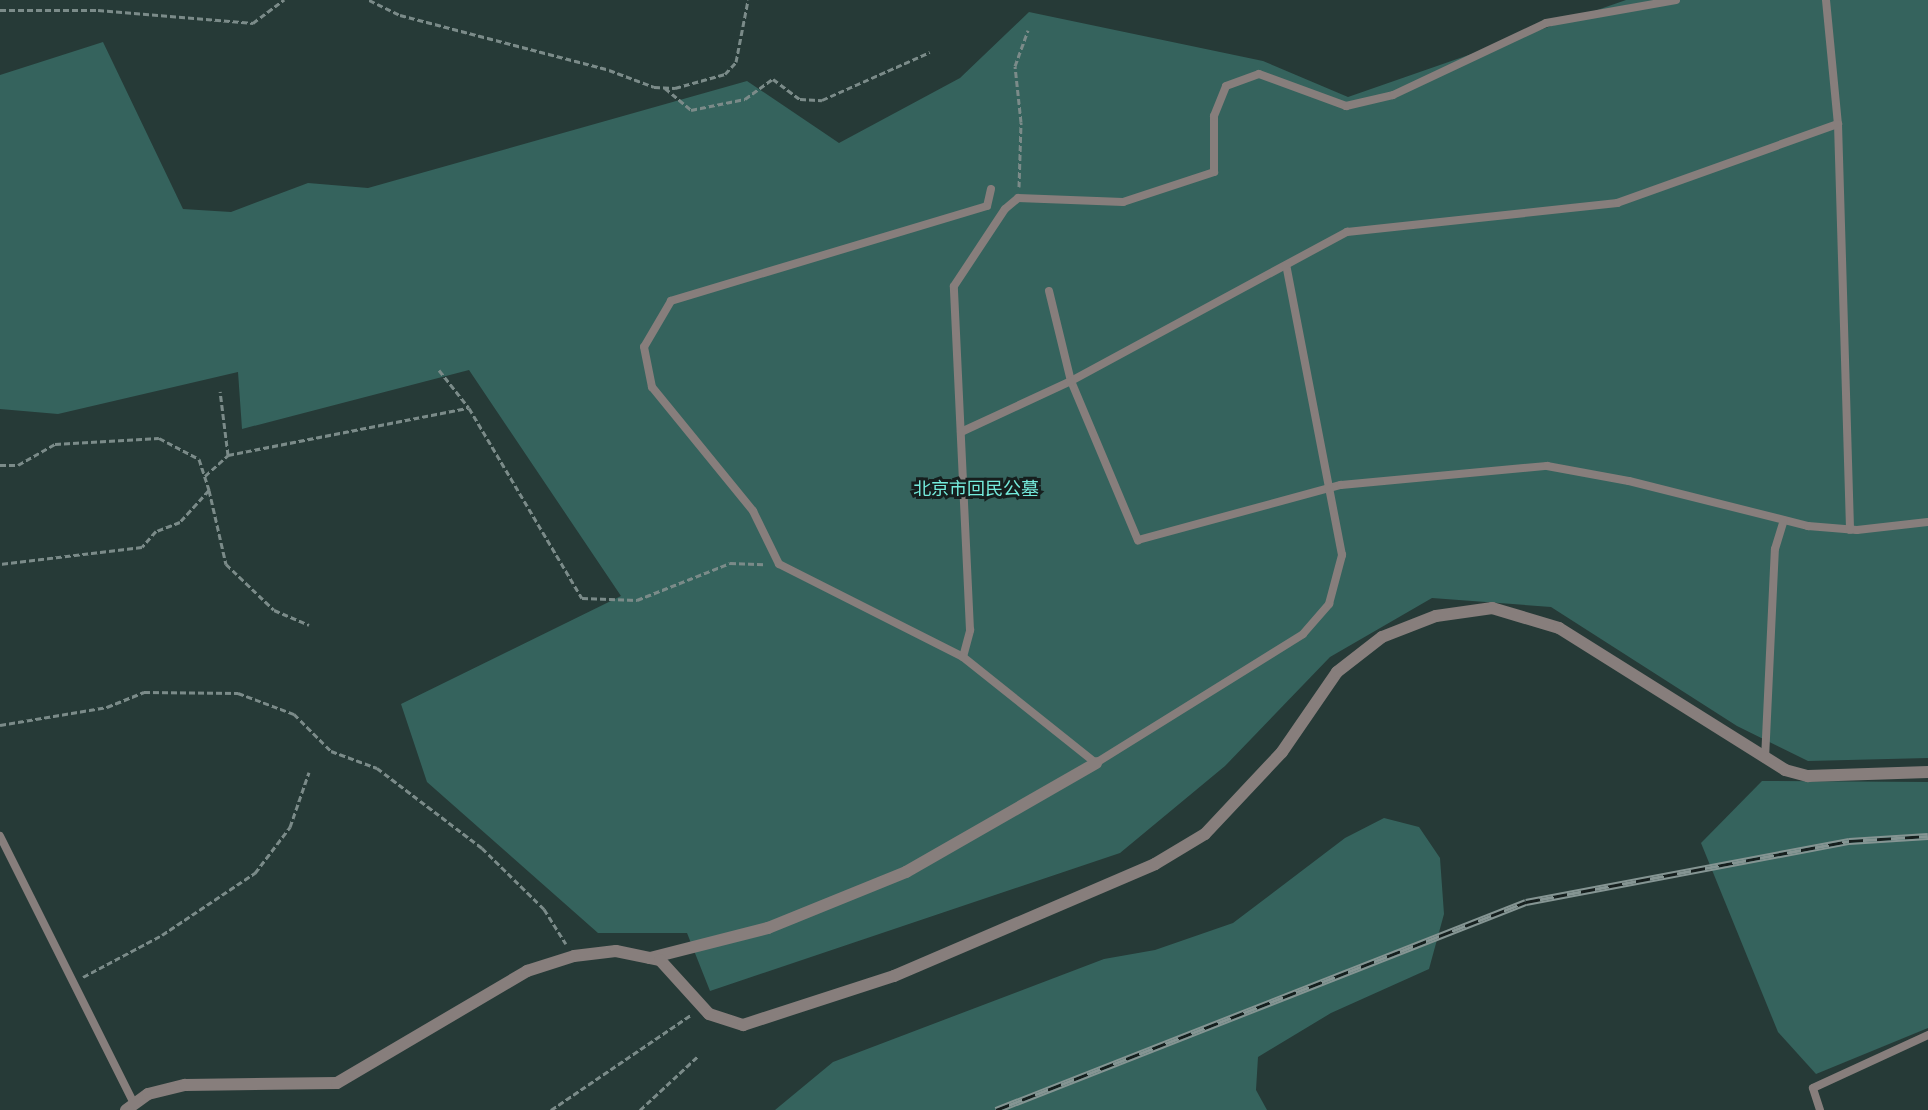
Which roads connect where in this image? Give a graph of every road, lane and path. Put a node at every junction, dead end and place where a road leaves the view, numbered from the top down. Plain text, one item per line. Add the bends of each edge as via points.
1 (284, 0) edge
2 (369, 0) edge
3 (748, 0) edge
4 (1676, 0) edge
5 (1826, 0) edge
6 (0, 10) edge
7 (1028, 30) dead end
8 (930, 52) dead end
9 (663, 87) junction
10 (1838, 124) junction
11 (991, 189) dead end
12 (1018, 198) junction
13 (1286, 265) junction
14 (1049, 291) dead end
15 (439, 370) dead end
16 (1071, 381) junction
17 (220, 391) dead end
18 (469, 408) junction
19 (961, 432) junction
20 (228, 455) junction
21 (0, 465) edge
22 (205, 476) junction
23 (1333, 487) junction
24 (209, 490) junction
25 (1784, 520) junction
26 (1928, 522) edge
27 (1850, 530) junction
28 (0, 564) edge
29 (779, 564) junction
30 (309, 626) dead end
31 (963, 657) junction
32 (0, 725) edge
33 (1765, 759) junction
34 (1096, 763) junction
35 (309, 772) dead end
36 (1928, 772) edge
37 (0, 836) edge
38 (574, 956) junction
39 (650, 958) junction
40 (73, 983) junction
41 (702, 1007) junction
42 (1928, 1035) edge
43 (697, 1057) dead end
44 (130, 1107) edge
45 (551, 1110) edge
46 (640, 1110) edge
47 (1820, 1110) edge

1 - 6 path via 253,23 98,10
2 - 9 path via 400,15
3 - 9 path via 736,62 725,74
4 - 12 lane via 1546,23 1394,95 1346,106 1259,74 1227,86 1214,116 1214,172 1123,202
5 - 10 lane
7 - 12 path via 1015,66 1021,122
8 - 9 path via 822,100 800,99 773,79 745,99 691,110
10 - 13 lane via 1617,203 1347,232
10 - 27 lane
11 - 29 lane via 987,206 671,301 644,347 652,387 753,511
12 - 19 lane via 963,266 954,286
13 - 16 lane
13 - 23 lane
14 - 16 lane
15 - 18 path
16 - 19 lane
16 - 23 lane via 1138,540
17 - 20 path
18 - 20 path
18 - 29 path via 582,598 637,600 730,563
19 - 31 lane via 970,630
20 - 22 path
21 - 22 path via 18,465 55,444 159,438 199,459
22 - 24 path
23 - 25 lane via 1547,466 1629,481
23 - 34 lane via 1342,555 1329,604 1310,627
24 - 28 path via 180,522 156,531 142,548
24 - 30 path via 226,564 274,610
25 - 27 lane
25 - 33 lane via 1775,549
26 - 27 lane
29 - 31 lane
31 - 34 lane
32 - 38 path via 97,709 144,692 238,693 294,714 331,751 377,768 482,848 544,909
33 - 36 street via 1808,776
33 - 41 street via 1559,628 1492,609 1436,616 1382,637 1337,672 1238,804 1205,834 1155,864 894,976 743,1025
34 - 39 street via 906,872 768,928
35 - 40 path via 290,827 255,873 162,935
37 - 40 lane
38 - 39 street via 616,951
38 - 44 street via 527,971 337,1083 185,1084 148,1094
39 - 41 street via 660,960
40 - 44 lane
41 - 45 path
42 - 47 lane via 1814,1088
43 - 46 path

